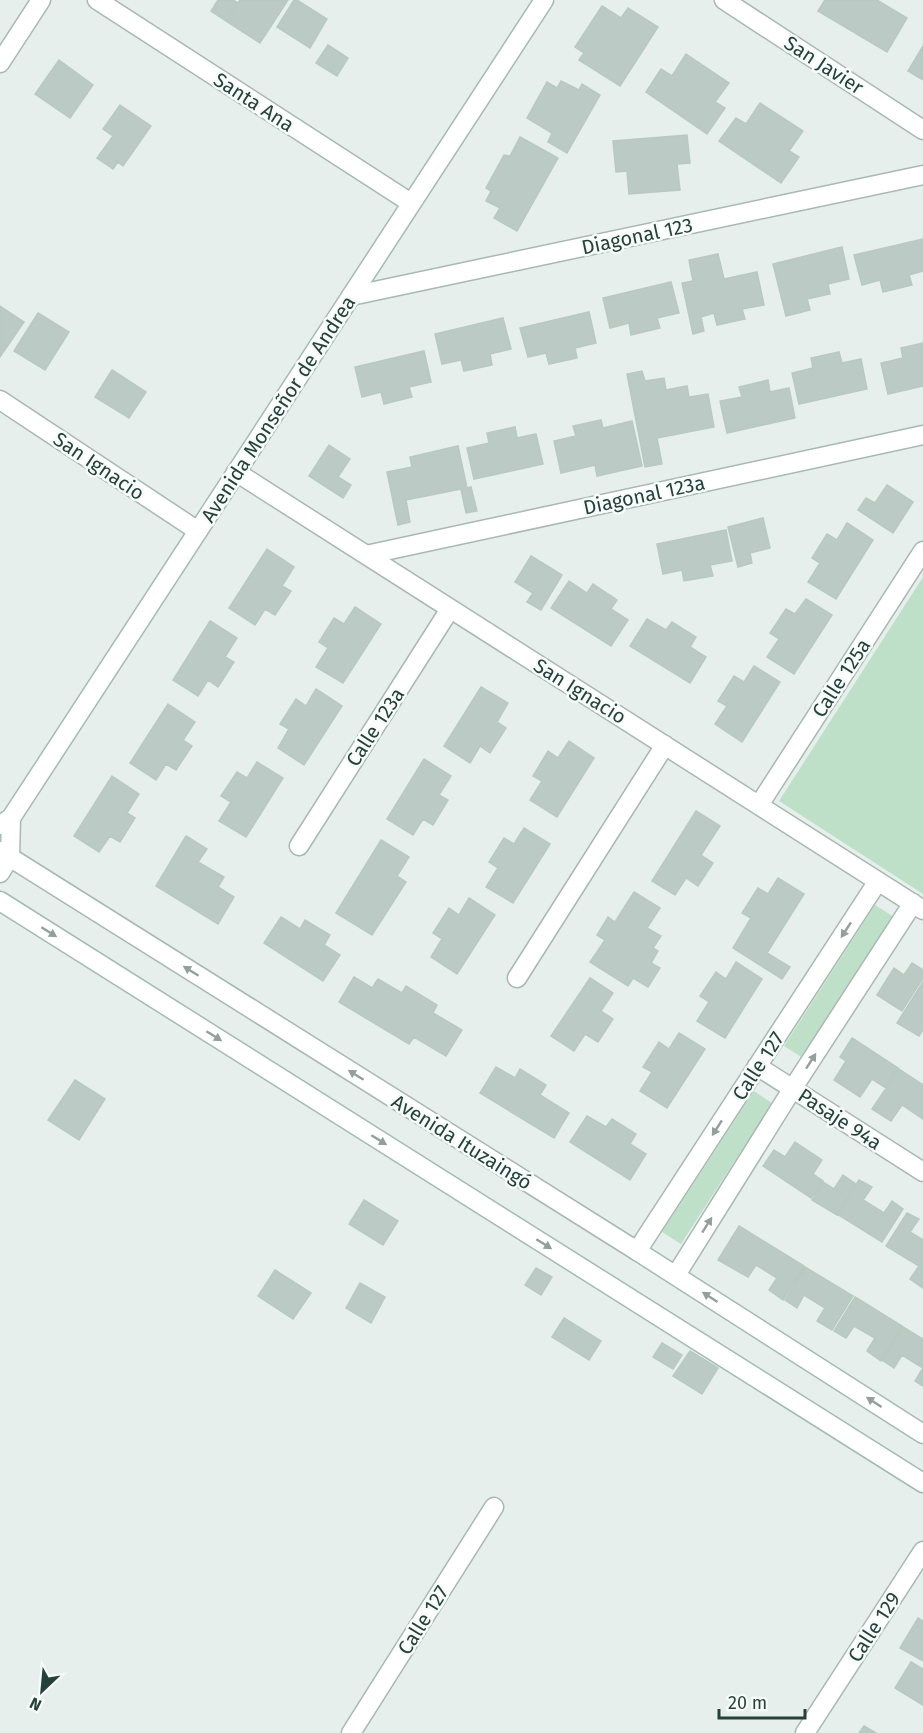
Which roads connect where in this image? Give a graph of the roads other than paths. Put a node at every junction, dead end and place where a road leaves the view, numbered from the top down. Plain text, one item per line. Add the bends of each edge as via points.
1 (41, 0) edge
2 (97, 0) edge
3 (544, 0) edge
4 (724, 0) edge
5 (0, 63) edge
6 (923, 130) edge
7 (923, 175) edge
8 (411, 204) junction
9 (351, 296) junction
10 (0, 400) edge
11 (923, 435) edge
12 (236, 472) junction
13 (198, 531) junction
14 (923, 550) edge
15 (366, 555) junction
16 (450, 609) junction
17 (665, 745) junction
18 (759, 805) junction
19 (6, 821) edge
20 (299, 846) dead end
21 (5, 854) edge
22 (0, 873) edge
23 (878, 881) junction
24 (0, 900) edge
25 (918, 907) edge
26 (517, 978) dead end
27 (758, 1066) junction
28 (793, 1088) junction
29 (923, 1172) edge
30 (637, 1251) junction
31 (676, 1275) junction
32 (923, 1434) edge
33 (923, 1483) edge
34 (494, 1507) dead end
35 (923, 1551) edge
36 (351, 1733) edge
37 (805, 1733) edge

1 - 5 street
2 - 8 street, Santa Ana
3 - 8 street, Avenida Monseñor de Andrea
4 - 6 street, San Javier
7 - 9 street, Diagonal 123
8 - 9 street, Avenida Monseñor de Andrea
9 - 12 street, Avenida Monseñor de Andrea
10 - 13 street, San Ignacio
11 - 15 street, Diagonal 123a
12 - 13 street, Avenida Monseñor de Andrea
12 - 15 street, San Ignacio
13 - 19 street, Avenida Monseñor de Andrea
14 - 18 street, Calle 125a
15 - 16 street, San Ignacio
16 - 17 street, San Ignacio
16 - 20 street, Calle 123a
17 - 18 street, San Ignacio
17 - 26 street
18 - 23 street, San Ignacio
19 - 21 street, Avenida Monseñor de Andrea
21 - 22 street
30 -> 21 street, Avenida Ituzaingó
23 - 25 street, San Ignacio
23 -> 27 street, Calle 127
24 -> 33 street
28 -> 25 street, Calle 127
27 - 28 street, Pasaje 94a
27 -> 30 street, Calle 127
28 - 29 street, Pasaje 94a
31 -> 28 street, Calle 127
30 - 31 street, Avenida Ituzaingó
32 -> 31 street, Avenida Ituzaingó
34 - 36 street, Calle 127
35 - 37 street, Calle 129

